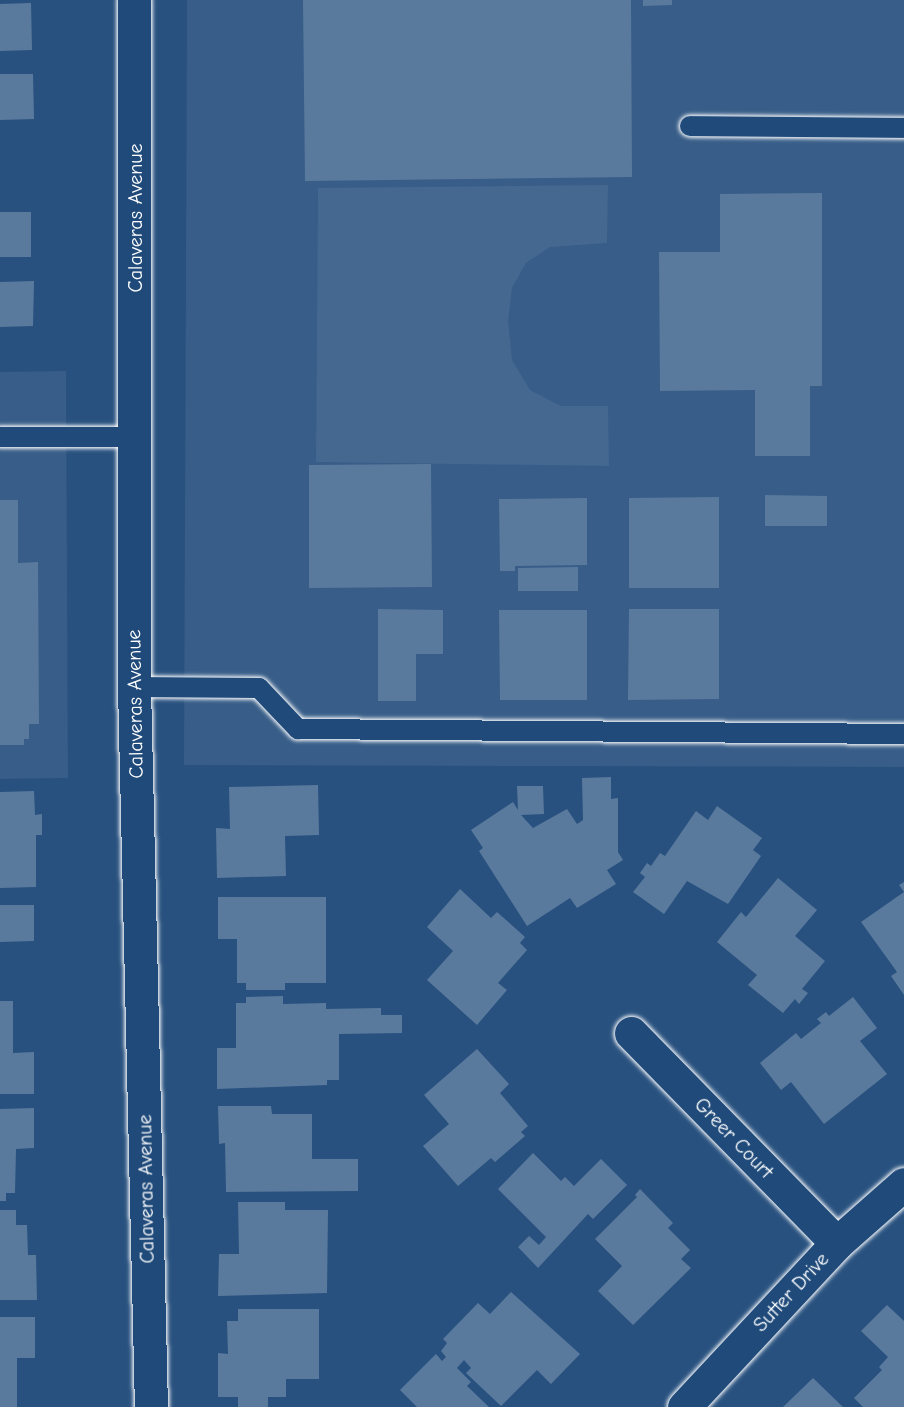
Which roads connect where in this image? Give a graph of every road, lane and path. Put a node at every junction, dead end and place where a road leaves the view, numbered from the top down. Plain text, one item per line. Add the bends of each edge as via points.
1 (134, 0) edge
2 (690, 126) dead end
3 (904, 128) edge
4 (0, 437) edge
5 (135, 437) junction
6 (134, 687) junction
7 (904, 734) edge
8 (631, 1033) dead end
9 (904, 1184) edge
10 (837, 1243) junction
11 (151, 1407) edge
12 (684, 1407) edge

1 - 5 street, Calaveras Avenue
2 - 3 lane
4 - 5 lane
5 - 6 street, Calaveras Avenue
6 - 7 lane via 259,688 297,729
6 - 11 street, Calaveras Avenue
8 - 10 street, Greer Court
9 - 10 street, Sutter Drive
10 - 12 street, Sutter Drive

